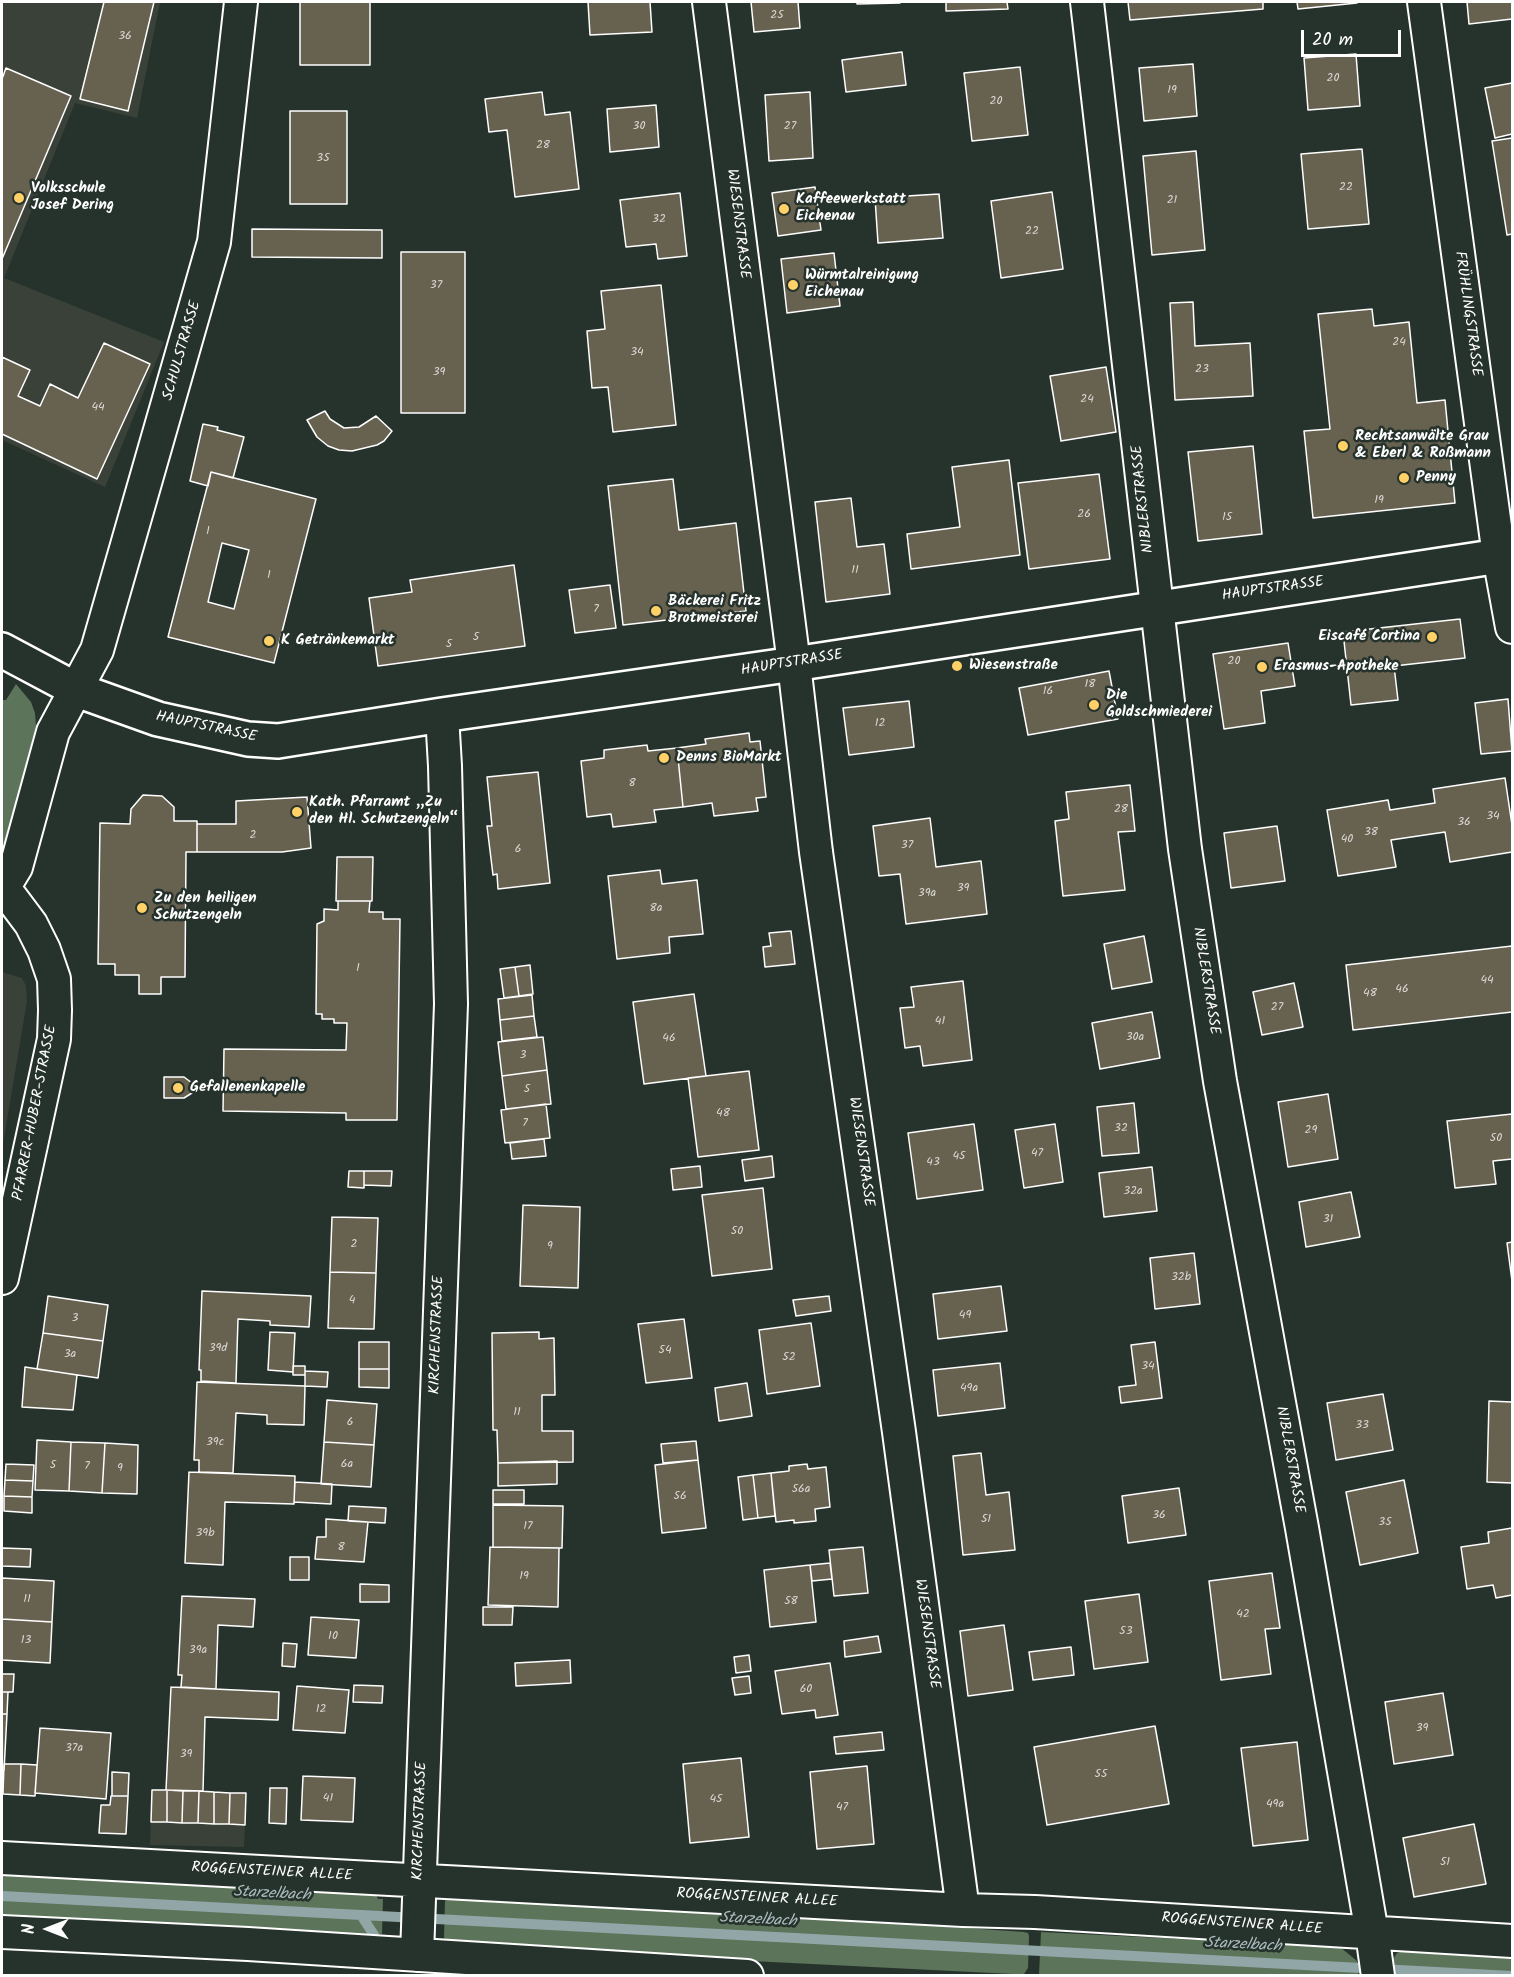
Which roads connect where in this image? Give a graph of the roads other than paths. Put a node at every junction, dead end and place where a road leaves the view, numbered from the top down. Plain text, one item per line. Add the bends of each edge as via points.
1 (241, 2) edge
2 (709, 2) edge
3 (1087, 2) edge
4 (1424, 2) edge
5 (1506, 555) edge
6 (1156, 608) junction
7 (1512, 627) edge
8 (2, 650) edge
9 (794, 664) junction
10 (77, 690) junction
11 (442, 715) junction
12 (3, 889) edge
13 (2, 1278) edge
14 (2, 1858) edge
15 (419, 1890) junction
16 (963, 1910) junction
17 (2, 1932) edge
18 (1512, 1941) edge
19 (418, 1945) junction
20 (1375, 1954) edge
21 (383, 1964) edge
22 (747, 1976) edge

1 - 10 street, SCHULSTRASSE via 214,242 109,613 97,650
2 - 9 street, WIESENSTRASSE
3 - 6 street, NIBLERSTRASSE
4 - 5 street, FRÜHLINGSTRASSE
5 - 6 main road, HAUPTSTRASSE
5 - 7 street, FRÜHLINGSTRASSE
6 - 9 main road, HAUPTSTRASSE
6 - 20 street, NIBLERSTRASSE via 1185,849 1220,1082
8 - 10 main road, HAUPTSTRASSE
9 - 11 main road, HAUPTSTRASSE
9 - 16 street, WIESENSTRASSE via 816,852
10 - 11 main road, HAUPTSTRASSE via 158,719 238,737 278,741
10 - 12 street, SCHULSTRASSE via 53,732 16,867
11 - 15 street, KIRCHENSTRASSE via 451,1004
12 - 13 street, PFARRER-HUBER-STRASSE via 31,924 44,950 54,979 55,1010 54,1039
14 - 15 street, ROGGENSTEINER ALLEE
15 - 16 street, ROGGENSTEINER ALLEE
15 - 19 street, KIRCHENSTRASSE
16 - 20 street, ROGGENSTEINER ALLEE via 1035,1912
17 - 21 street
18 - 20 street, ROGGENSTEINER ALLEE
19 - 21 street
19 - 22 street

